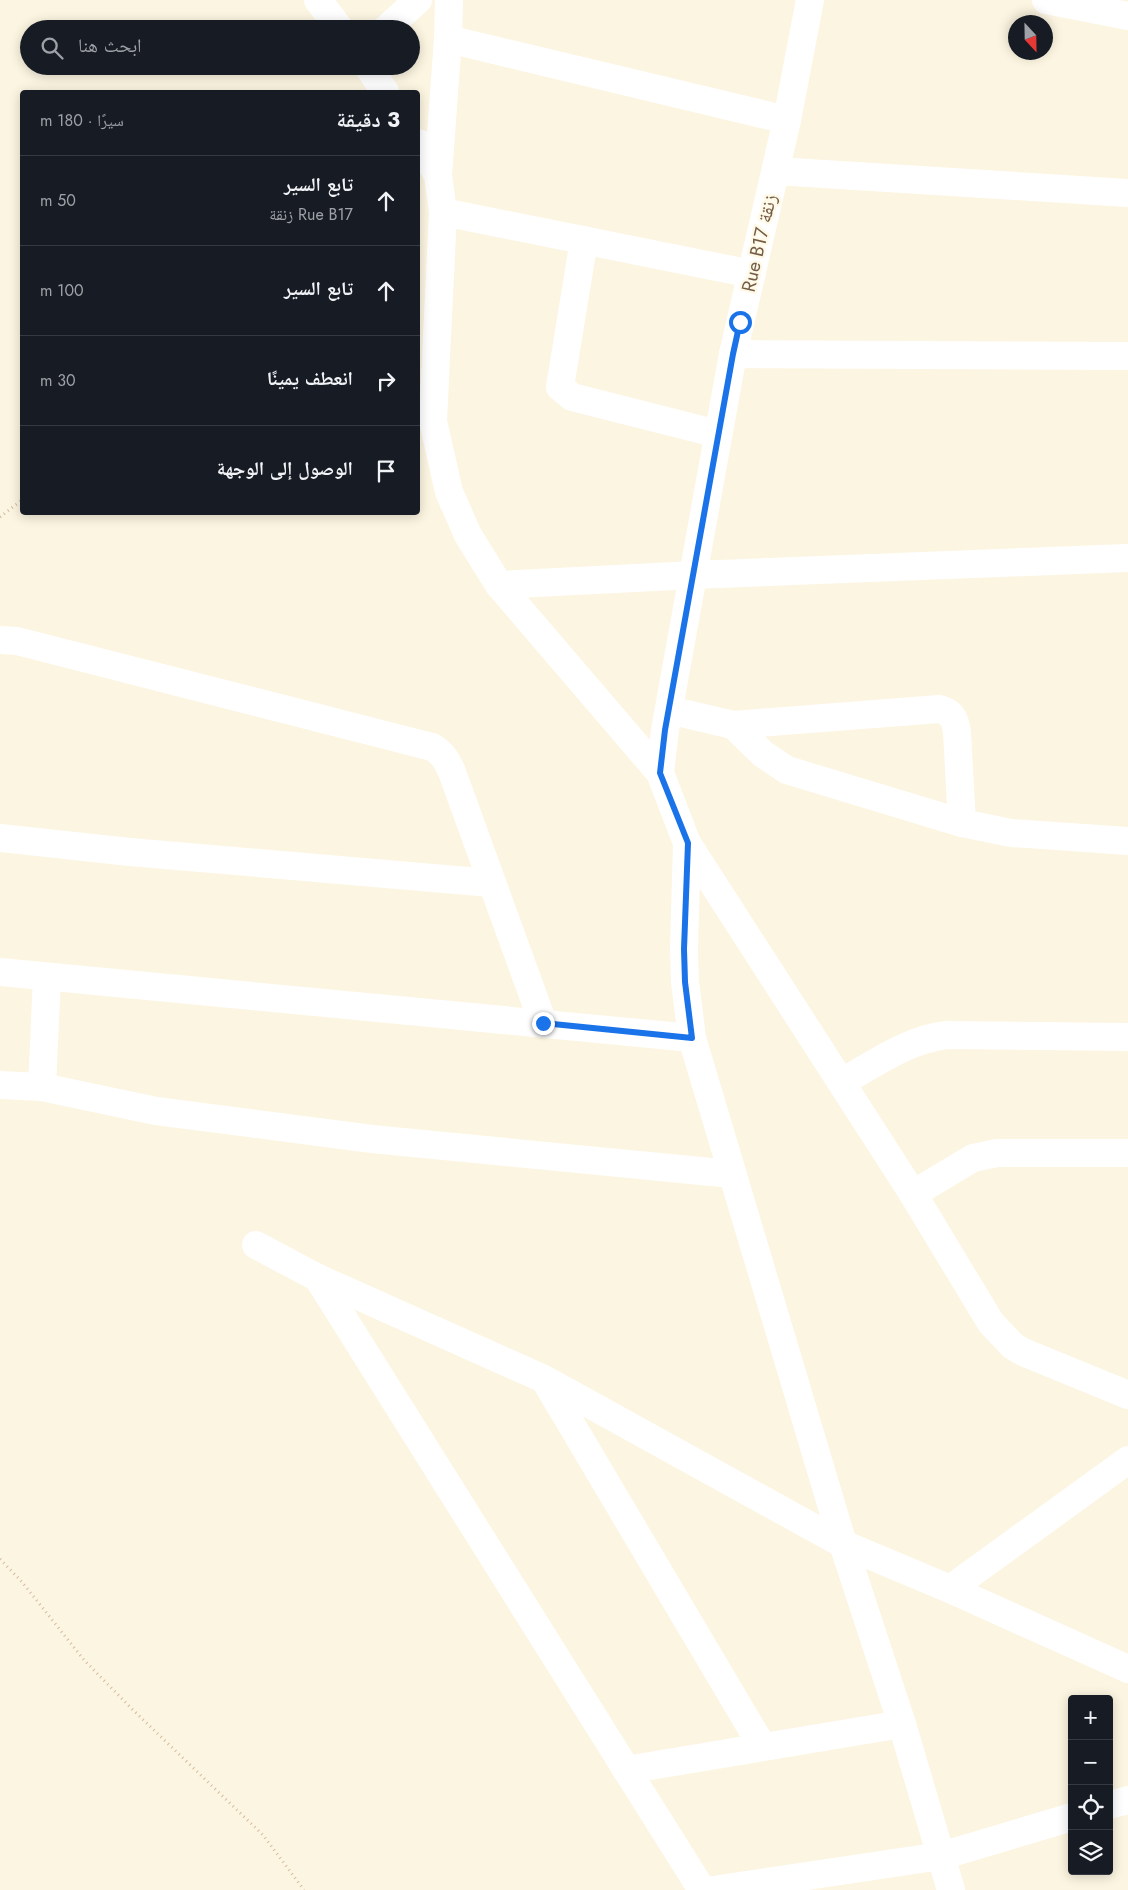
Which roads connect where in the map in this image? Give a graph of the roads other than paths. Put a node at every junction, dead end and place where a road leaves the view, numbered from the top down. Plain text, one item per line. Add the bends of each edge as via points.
1 (318, 0) edge
2 (418, 0) edge
3 (449, 0) edge
4 (810, 0) edge
5 (1046, 0) edge
6 (1128, 16) edge
7 (333, 20) edge
8 (396, 20) edge
9 (448, 39) junction
10 (374, 75) edge
11 (384, 90) edge
12 (787, 120) junction
13 (420, 146) edge
14 (776, 172) junction
15 (438, 175) junction
16 (1128, 193) edge
17 (443, 212) junction
18 (584, 240) junction
19 (752, 274) junction
20 (733, 354) junction
21 (1128, 356) edge
22 (718, 434) junction
23 (1128, 558) edge
24 (693, 575) junction
25 (499, 585) junction
26 (0, 640) edge
27 (669, 710) junction
28 (733, 725) junction
29 (660, 773) junction
30 (962, 823) junction
31 (0, 838) edge
32 (1128, 841) edge
33 (688, 843) junction
34 (491, 883) junction
35 (0, 972) edge
36 (47, 977) junction
37 (543, 1023) junction
38 (1128, 1037) edge
39 (692, 1038) junction
40 (842, 1082) junction
41 (0, 1085) edge
42 (42, 1087) junction
43 (1128, 1153) edge
44 (732, 1174) junction
45 (913, 1194) junction
46 (256, 1245) dead end
47 (318, 1278) junction
48 (544, 1379) junction
49 (1128, 1395) edge
50 (1128, 1460) edge
51 (843, 1544) junction
52 (950, 1589) junction
53 (1128, 1669) edge
54 (902, 1724) junction
55 (762, 1746) junction
56 (626, 1770) junction
57 (1128, 1800) edge
58 (1113, 1804) edge
59 (1068, 1818) edge
60 (942, 1856) junction
61 (702, 1890) edge
62 (713, 1890) edge
63 (950, 1890) edge

1 - 7 street
2 - 8 street
3 - 9 street
4 - 12 street, Rue B17 زنقة
5 - 6 street
9 - 12 street
9 - 15 street
10 - 11 street
12 - 14 street, Rue B17 زنقة
13 - 15 street
14 - 16 street
14 - 19 street, Rue B17 زنقة
15 - 17 street
17 - 18 street
17 - 25 street via 433,421 449,492 468,535
18 - 19 street
18 - 22 street via 560,387 572,397
19 - 20 street, Rue B17 زنقة
20 - 21 street
20 - 22 street, Rue B17 زنقة
22 - 24 street, Rue B17 زنقة
23 - 24 street
24 - 25 street
24 - 27 street, Rue B17 زنقة
25 - 29 street
26 - 34 street via 27,643 432,747 443,755 449,766
27 - 28 street
27 - 29 street, Rue B17 زنقة
28 - 30 street via 763,754 787,770
28 - 30 street via 939,709 947,711 956,722
29 - 33 street
30 - 32 street via 1011,833
31 - 34 street
33 - 39 street via 685,974
33 - 40 street
34 - 37 street
35 - 36 street
36 - 37 street
36 - 42 street
37 - 39 street
38 - 40 street via 929,1037 903,1047
39 - 44 street
40 - 45 street
41 - 42 street
42 - 44 street via 156,1111 372,1139
43 - 45 street via 997,1152 972,1158
44 - 51 street
45 - 49 street via 991,1322 1012,1346
46 - 47 street
47 - 48 street
47 - 56 street
48 - 51 street
48 - 55 street
50 - 52 street
51 - 52 street
51 - 54 street
52 - 53 street
54 - 55 street
54 - 60 street
55 - 56 street
56 - 61 street
57 - 58 street
59 - 60 street
60 - 62 street
60 - 63 street

